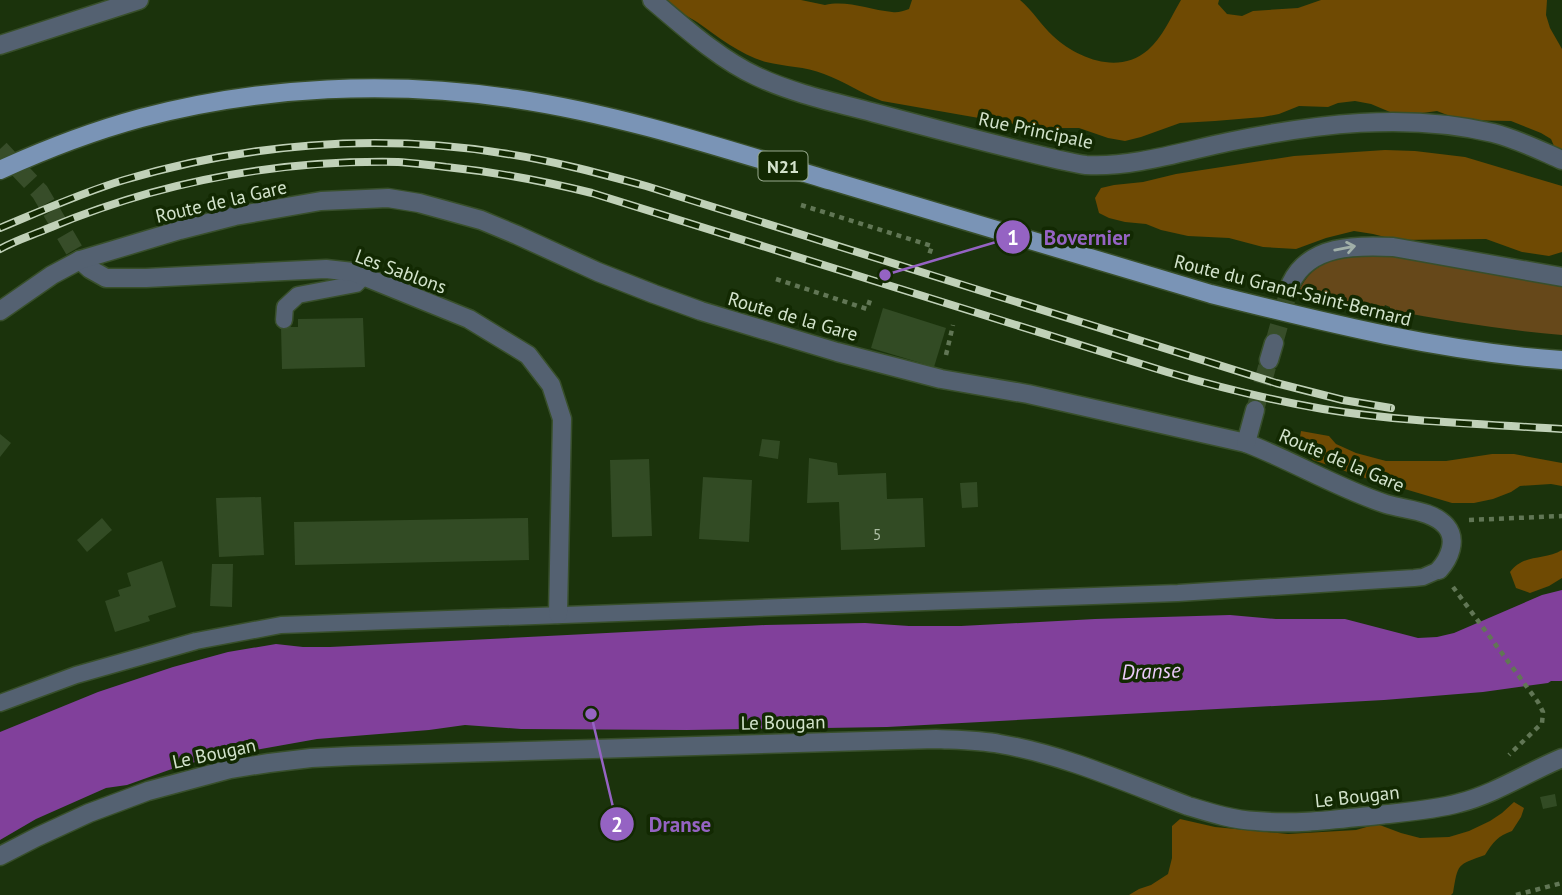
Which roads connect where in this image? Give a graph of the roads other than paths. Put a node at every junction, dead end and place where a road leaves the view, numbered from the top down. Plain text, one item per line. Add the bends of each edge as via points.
1 (139, 0) edge
2 (652, 0) edge
3 (0, 45) edge
4 (1562, 160) edge
5 (0, 170) edge
6 (80, 260) junction
7 (364, 276) junction
8 (1562, 277) edge
9 (1291, 283) tunnel mouth
10 (0, 311) edge
11 (284, 320) dead end
12 (1562, 359) edge
13 (1255, 410) tunnel mouth
14 (1246, 443) junction
15 (1439, 570) joint
16 (558, 614) junction
17 (0, 703) edge
18 (1562, 758) edge
19 (0, 856) edge

1 - 3 street
2 - 4 street, Rue Principale via 755,76 860,109 1086,165 1116,164 1291,130 1411,122 1494,133
5 - 12 main road, Route du Grand-Saint-Bernard / N21 via 47,149 142,118 261,95 366,88 503,97 683,137 1274,310 1476,351
6 - 7 street, Les Sablons via 106,278 326,269
6 - 10 street
6 - 14 street, Route de la Gare via 235,216 321,201 388,198 481,220 701,311 837,352 941,379
7 - 11 lane via 356,284 298,295 285,307
7 - 16 street, Les Sablons via 468,319 528,355 551,386 562,419
9 -> 8 street via 1296,272 1313,258 1345,247 1371,246
13 - 14 street
14 - 15 street, Route de la Gare via 1373,500 1432,516 1449,529 1452,543
15 - 16 lane via 1414,578 1178,593
16 - 17 lane via 281,625 196,641 76,675
18 - 19 street, Le Bougan via 1460,803 1292,822 1254,821 1209,812 1054,756 973,740 311,758 230,769 148,791 89,813

